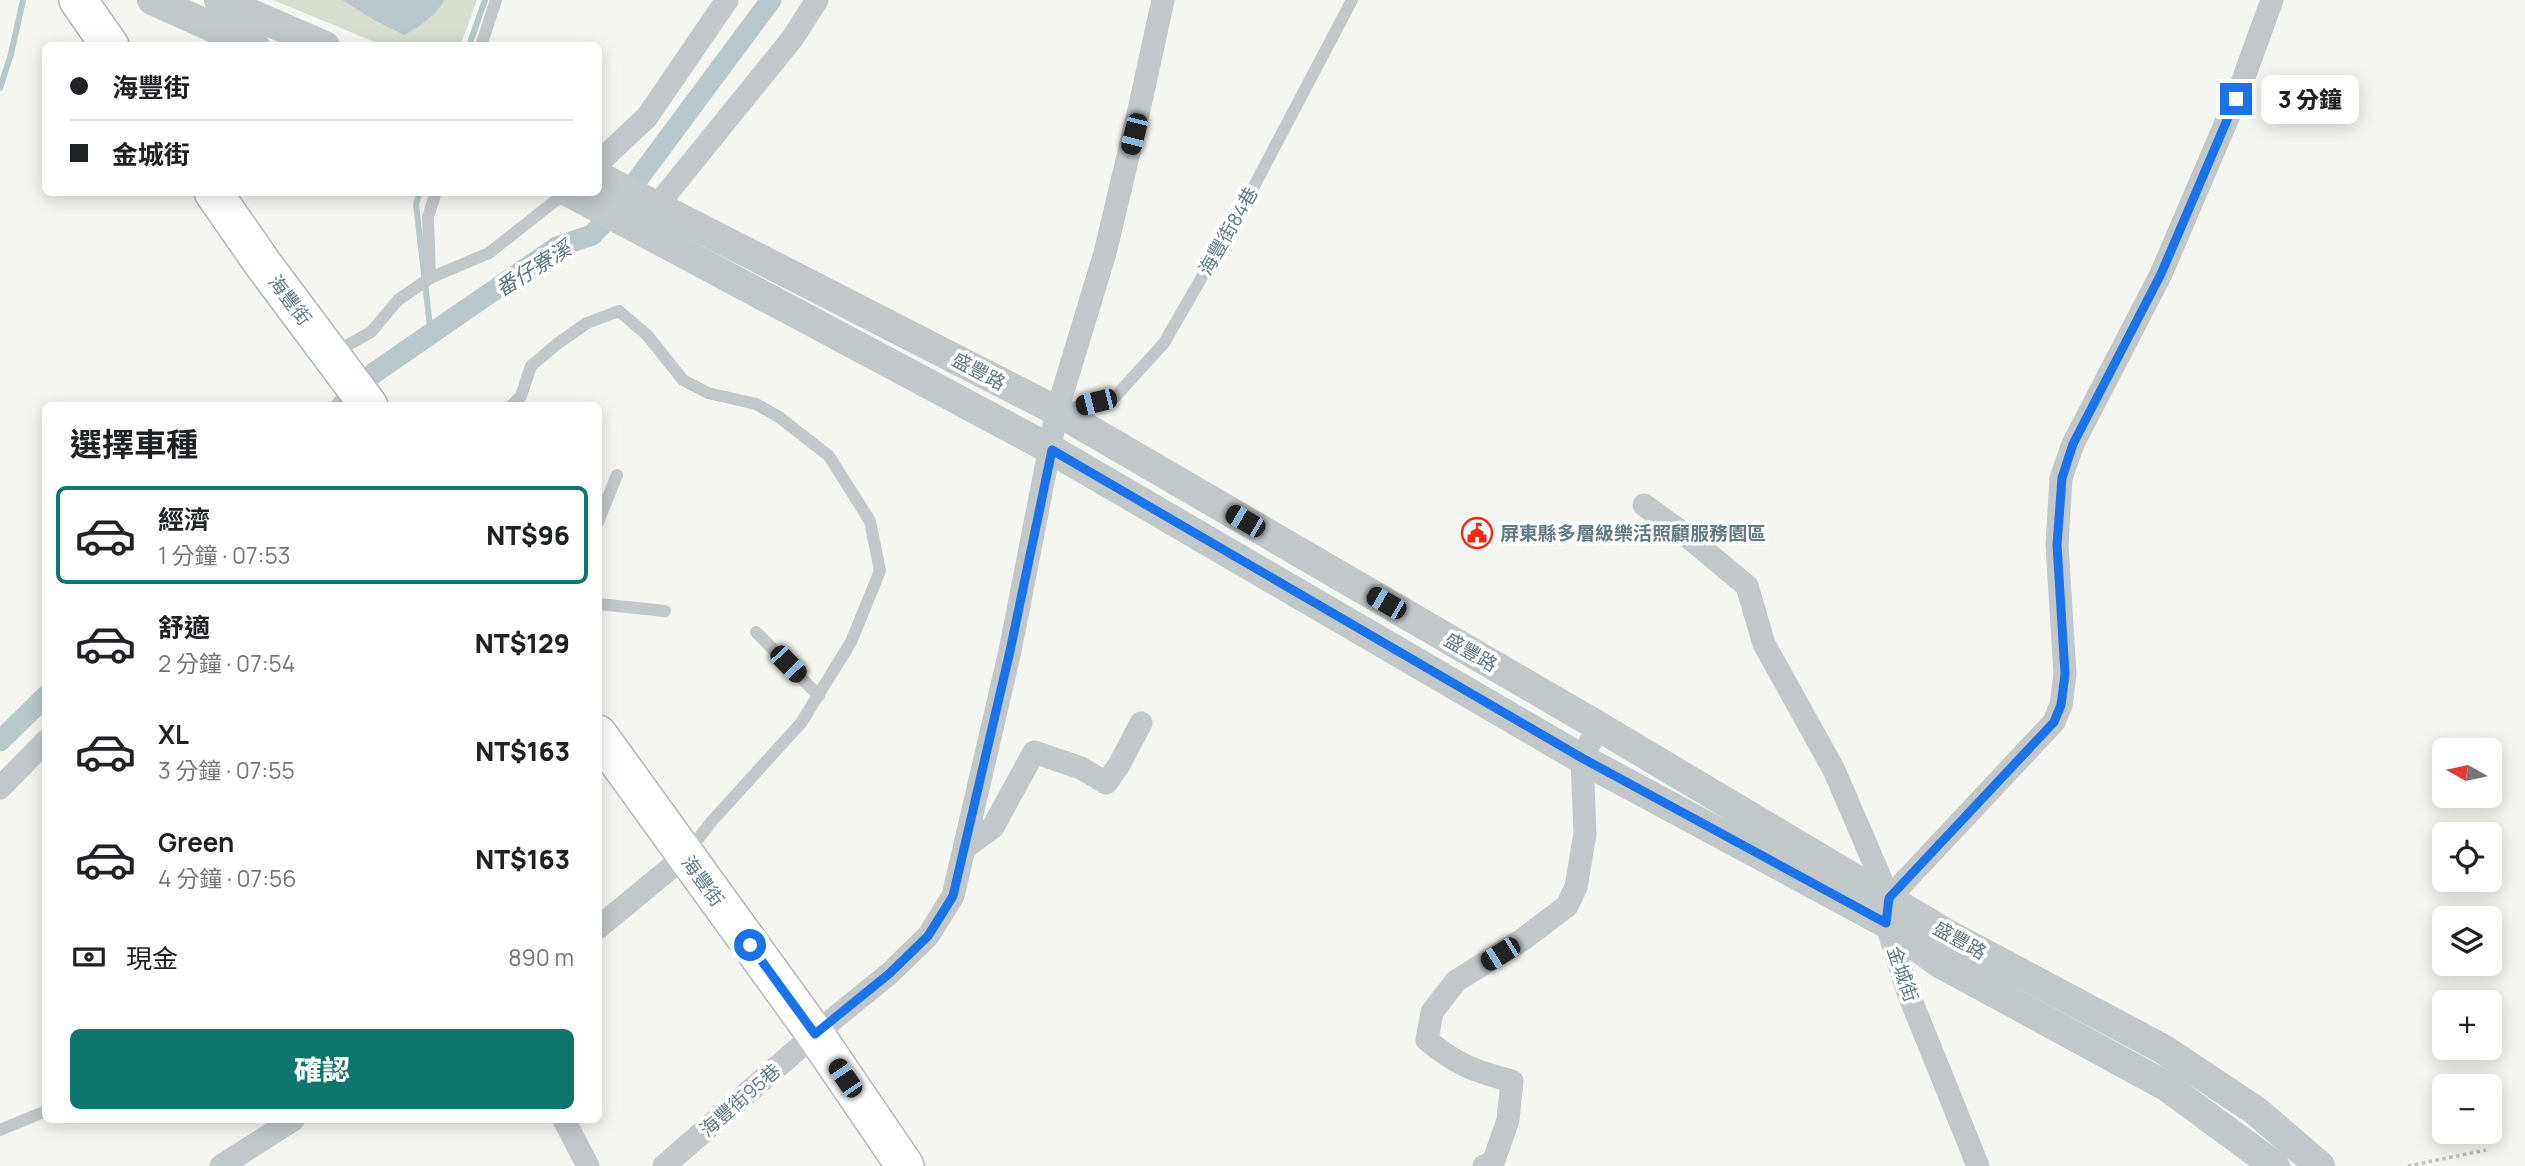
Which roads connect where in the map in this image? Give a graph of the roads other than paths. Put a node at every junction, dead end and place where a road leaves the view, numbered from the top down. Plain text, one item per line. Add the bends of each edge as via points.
1 (79, 0) edge
2 (152, 0) edge
3 (219, 0) edge
4 (496, 0) edge
5 (727, 0) edge
6 (817, 0) edge
7 (1163, 0) edge
8 (1352, 0) edge
9 (2272, 0) edge
10 (107, 42) edge
11 (246, 42) edge
12 (315, 42) edge
13 (482, 42) edge
14 (602, 159) edge
15 (602, 179) edge
16 (216, 196) edge
17 (435, 196) edge
18 (564, 196) edge
19 (580, 196) edge
20 (647, 217) junction
21 (430, 278) junction
22 (335, 361) junction
23 (366, 402) edge
24 (515, 402) edge
25 (1057, 411) junction
26 (1052, 450) junction
27 (617, 475) dead end
28 (1644, 505) dead end
29 (602, 512) edge
30 (602, 604) edge
31 (665, 611) dead end
32 (756, 632) dead end
33 (819, 696) junction
34 (1141, 723) dead end
35 (1598, 726) junction
36 (602, 740) edge
37 (42, 745) edge
38 (1582, 758) junction
39 (0, 788) edge
40 (966, 847) junction
41 (685, 856) junction
42 (1887, 911) junction
43 (602, 925) edge
44 (815, 1034) junction
45 (42, 1113) edge
46 (288, 1123) edge
47 (566, 1123) edge
48 (0, 1130) edge
49 (221, 1166) edge
50 (588, 1166) edge
51 (664, 1166) edge
52 (905, 1166) edge
53 (1484, 1166) edge
54 (1978, 1166) edge
55 (2275, 1166) edge
56 (2320, 1166) edge

1 - 10 main road
2 - 11 street
3 - 12 street
4 - 13 lane
5 - 14 street via 647,117
6 - 20 street via 792,39
7 - 25 street via 1105,253
8 - 25 lane, 海豐街84巷 via 1252,190 1164,343 1115,397
9 - 42 street via 2236,99 2161,274 2073,444 2062,478 2057,545 2065,674 2054,722
15 - 20 street, 盛豐路
16 - 22 main road, 海豐街
17 - 21 lane via 428,217
18 - 21 lane via 489,253
19 - 20 street, 盛豐路
20 - 25 street, 盛豐路 via 795,275
20 - 26 street, 盛豐路
21 - 22 lane via 398,300 371,332
22 - 23 main road, 海豐街
24 - 33 lane via 531,366 587,323 619,311 647,335 683,380 708,393 755,404 829,456 870,521 880,571 851,642
25 - 26 street
25 - 35 street, 盛豐路
26 - 38 street, 盛豐路
26 - 40 street
27 - 29 lane
28 - 42 street, 金城街 via 1746,586 1764,644 1834,770
30 - 31 lane
32 - 33 lane
33 - 41 lane via 801,723
34 - 40 street via 1106,783 1081,768 1034,752 993,827
35 - 38 street
35 - 42 street, 盛豐路
36 - 41 main road, 海豐街
37 - 39 street
38 - 42 street, 盛豐路
38 - 53 street via 1585,834 1576,887 1567,906 1457,981 1432,1012 1427,1040 1451,1060 1512,1081 1508,1120 1493,1163
40 - 44 street via 953,896 928,936
41 - 43 street
41 - 44 main road, 海豐街
42 - 54 street, 金城街 via 1909,995
42 - 55 street, 盛豐路 via 1938,961 2166,1086
42 - 56 street, 盛豐路 via 1947,934 2163,1049 2256,1111
44 - 51 street, 海豐街95巷
44 - 52 main road, 海豐街
45 - 48 lane
46 - 49 street
47 - 50 street

